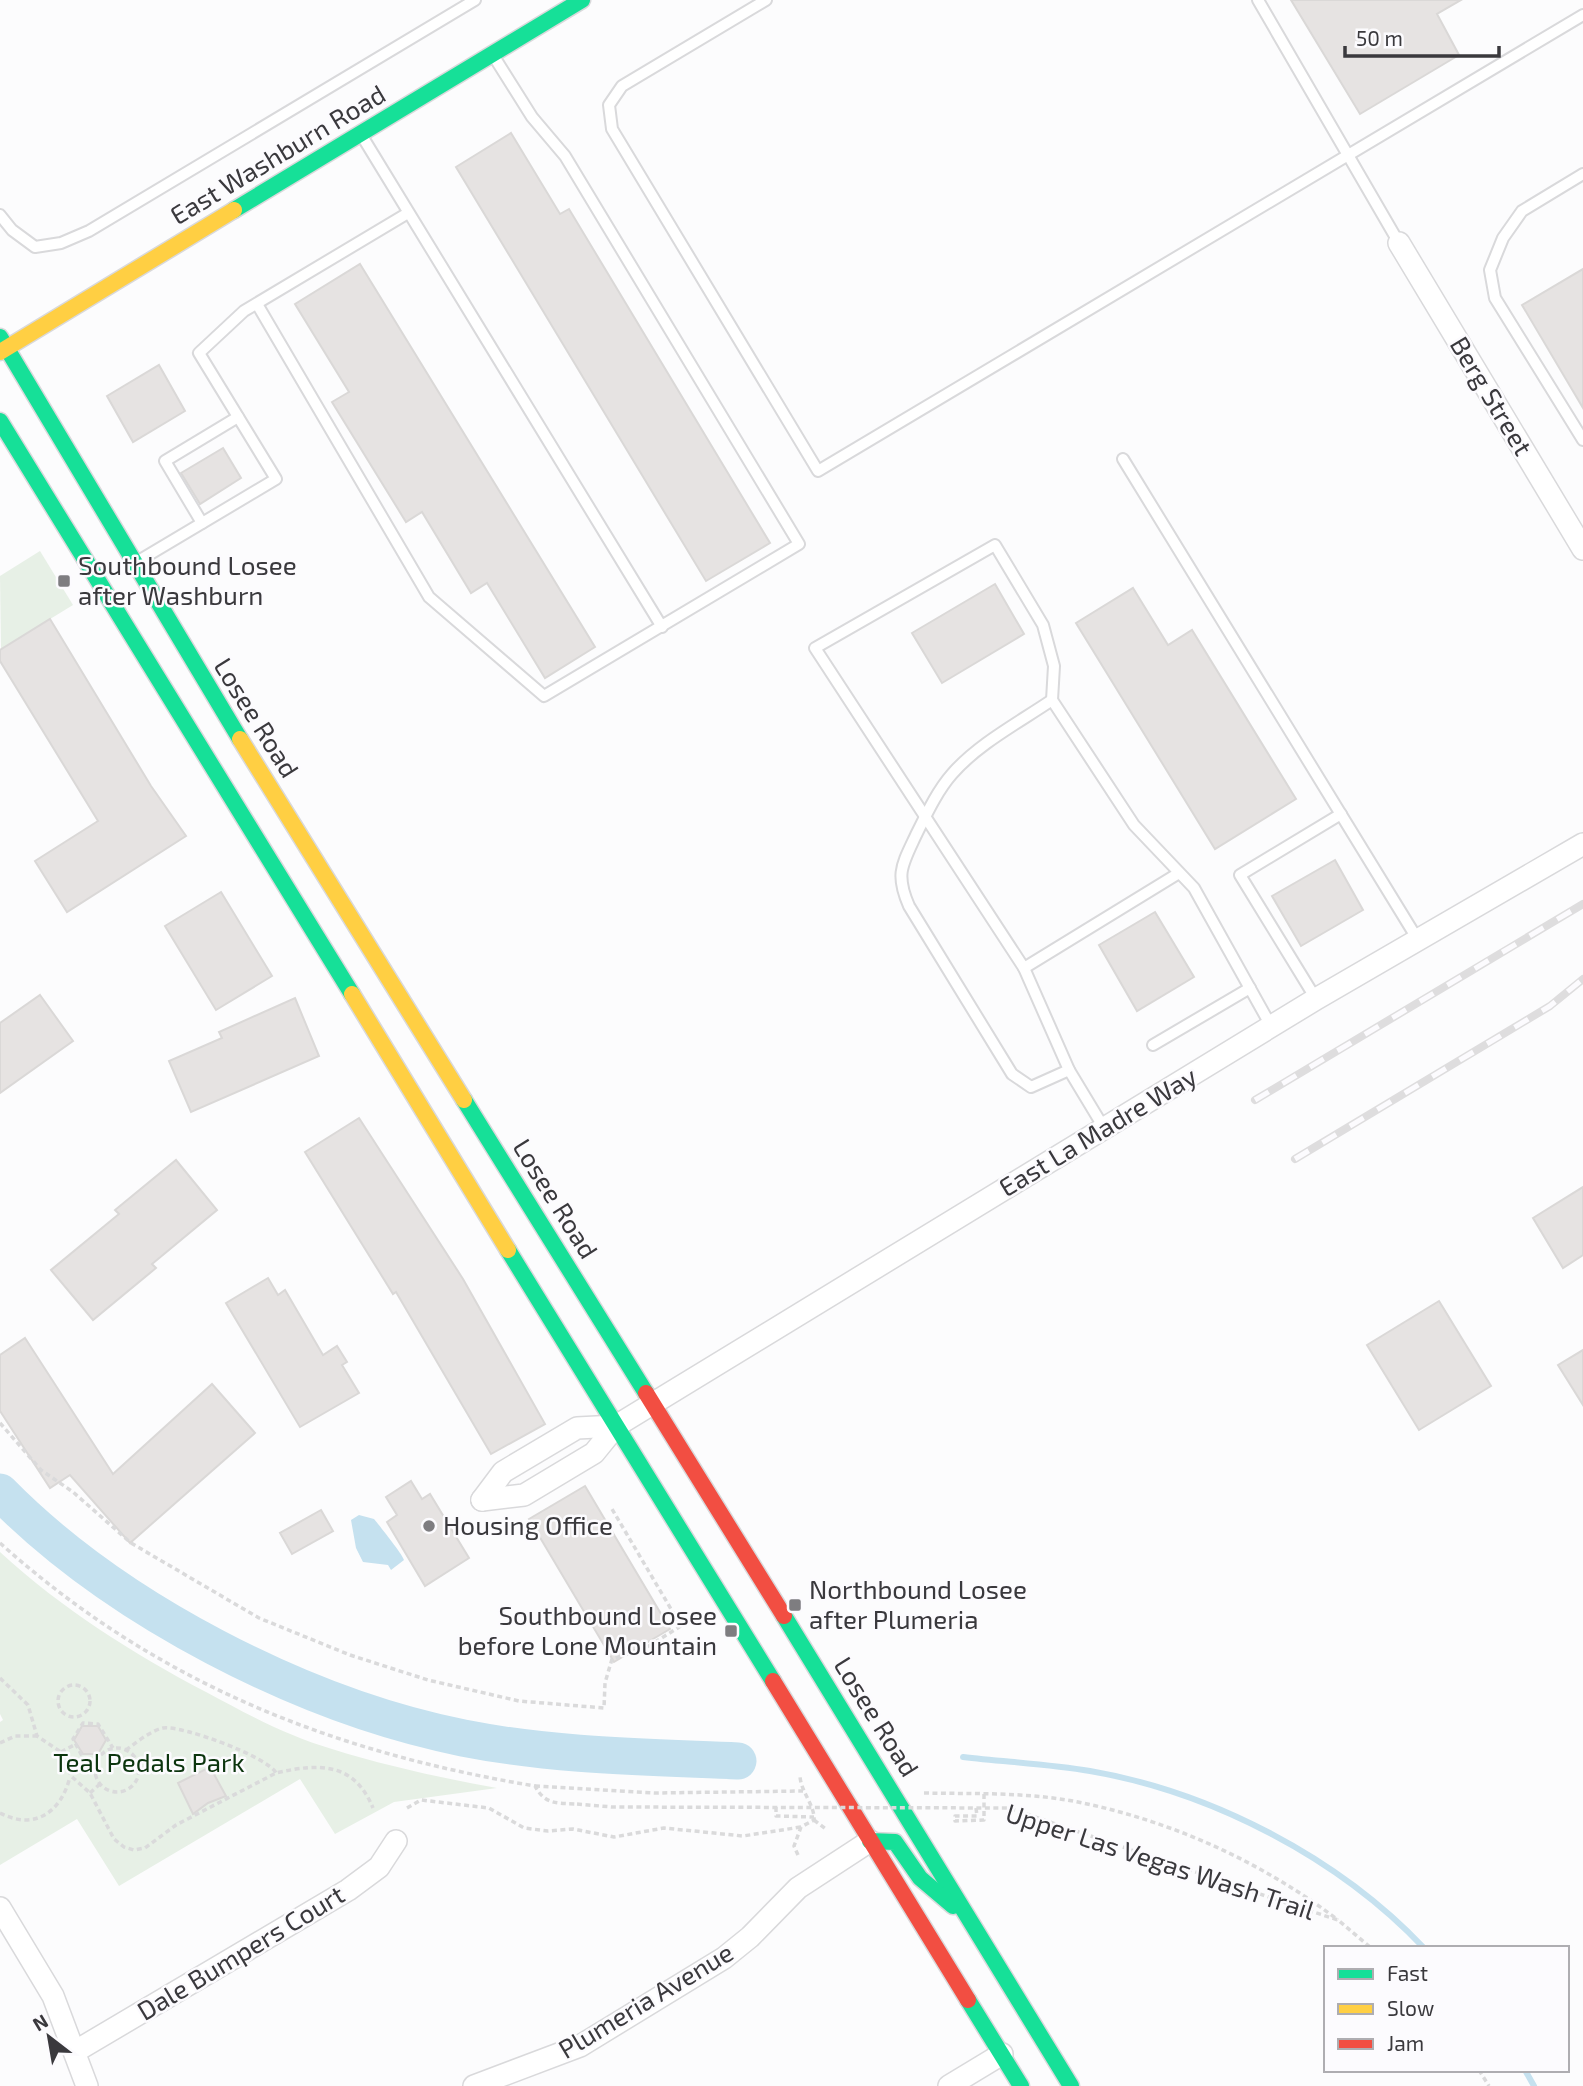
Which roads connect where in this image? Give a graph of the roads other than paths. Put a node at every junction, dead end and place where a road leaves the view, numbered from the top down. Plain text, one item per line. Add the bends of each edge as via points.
1 (475, 0) edge
2 (582, 0) edge
3 (766, 0) edge
4 (1258, 0) edge
5 (1583, 15) edge
6 (493, 55) junction
7 (360, 134) junction
8 (1348, 156) junction
9 (1583, 174) edge
10 (408, 213) junction
11 (0, 215) edge
12 (1399, 243) joint
13 (257, 304) junction
14 (2, 346) edge
15 (238, 417) junction
16 (0, 421) edge
17 (1583, 440) edge
18 (1124, 458) dead end
19 (202, 523) junction
20 (1583, 550) edge
21 (135, 563) junction
22 (662, 627) junction
23 (1052, 700) junction
24 (1341, 814) junction
25 (926, 815) junction
26 (1583, 844) edge
27 (1179, 873) junction
28 (1418, 940) junction
29 (1024, 968) junction
30 (1250, 988) junction
31 (1316, 999) junction
32 (1271, 1026) junction
33 (1153, 1045) dead end
34 (1069, 1070) junction
35 (1104, 1128) junction
36 (653, 1403) junction
37 (616, 1426) junction
38 (396, 1841) dead end
39 (870, 1841) junction
40 (0, 1908) edge
41 (974, 1925) junction
42 (76, 2051) junction
43 (1002, 2054) junction
44 (87, 2086) edge
45 (474, 2086) edge
46 (948, 2086) edge
47 (1021, 2086) edge
48 (1071, 2086) edge

1 - 11 lane via 89,231 61,243 35,247
2 - 6 main road, East Washburn Road
3 - 8 lane via 622,86 609,105 612,129 818,471
4 - 8 lane
5 - 8 lane
6 - 7 main road, East Washburn Road
6 - 22 lane via 532,117 565,156 799,544
7 - 10 lane
7 - 14 main road, East Washburn Road
8 - 12 lane
9 - 17 lane via 1522,211 1503,238 1490,270 1495,298
10 - 13 lane
10 - 22 lane
12 - 20 street, Berg Street
13 - 15 lane via 199,353
13 - 22 lane via 429,597 544,696
14 - 21 main road, Losee Road
15 - 19 lane via 164,461
15 - 19 lane via 276,480
16 - 37 main road
18 - 24 lane
19 - 21 lane
21 - 36 main road, Losee Road
23 - 25 lane via 984,746 951,775
23 - 25 lane via 1054,666 1043,625 995,545 815,648
23 - 27 lane via 1134,825
24 - 28 lane
24 - 31 lane via 1240,875
25 - 29 lane
25 - 34 lane via 901,867 899,884 909,906 1012,1074 1031,1087
26 - 28 street, East La Madre Way
27 - 29 lane
27 - 30 lane via 1194,888
28 - 31 street, East La Madre Way
29 - 34 lane
30 - 32 lane
30 - 33 lane
31 - 32 street, East La Madre Way
32 - 35 street, East La Madre Way
34 - 35 lane
35 - 36 street, East La Madre Way
36 - 37 street, East La Madre Way
36 - 41 main road, Losee Road
37 - 37 street, East La Madre Way via 577,1428 548,1463 594,1453
37 - 39 main road
38 - 42 street, Dale Bumpers Court via 379,1867 348,1890
39 - 41 main road via 895,1842 920,1878
39 - 43 main road
39 - 45 street, Plumeria Avenue via 798,1888 724,1958 580,2046
40 - 42 street via 53,1996
41 - 48 main road, Losee Road
42 - 44 street
43 - 46 street
43 - 47 main road

